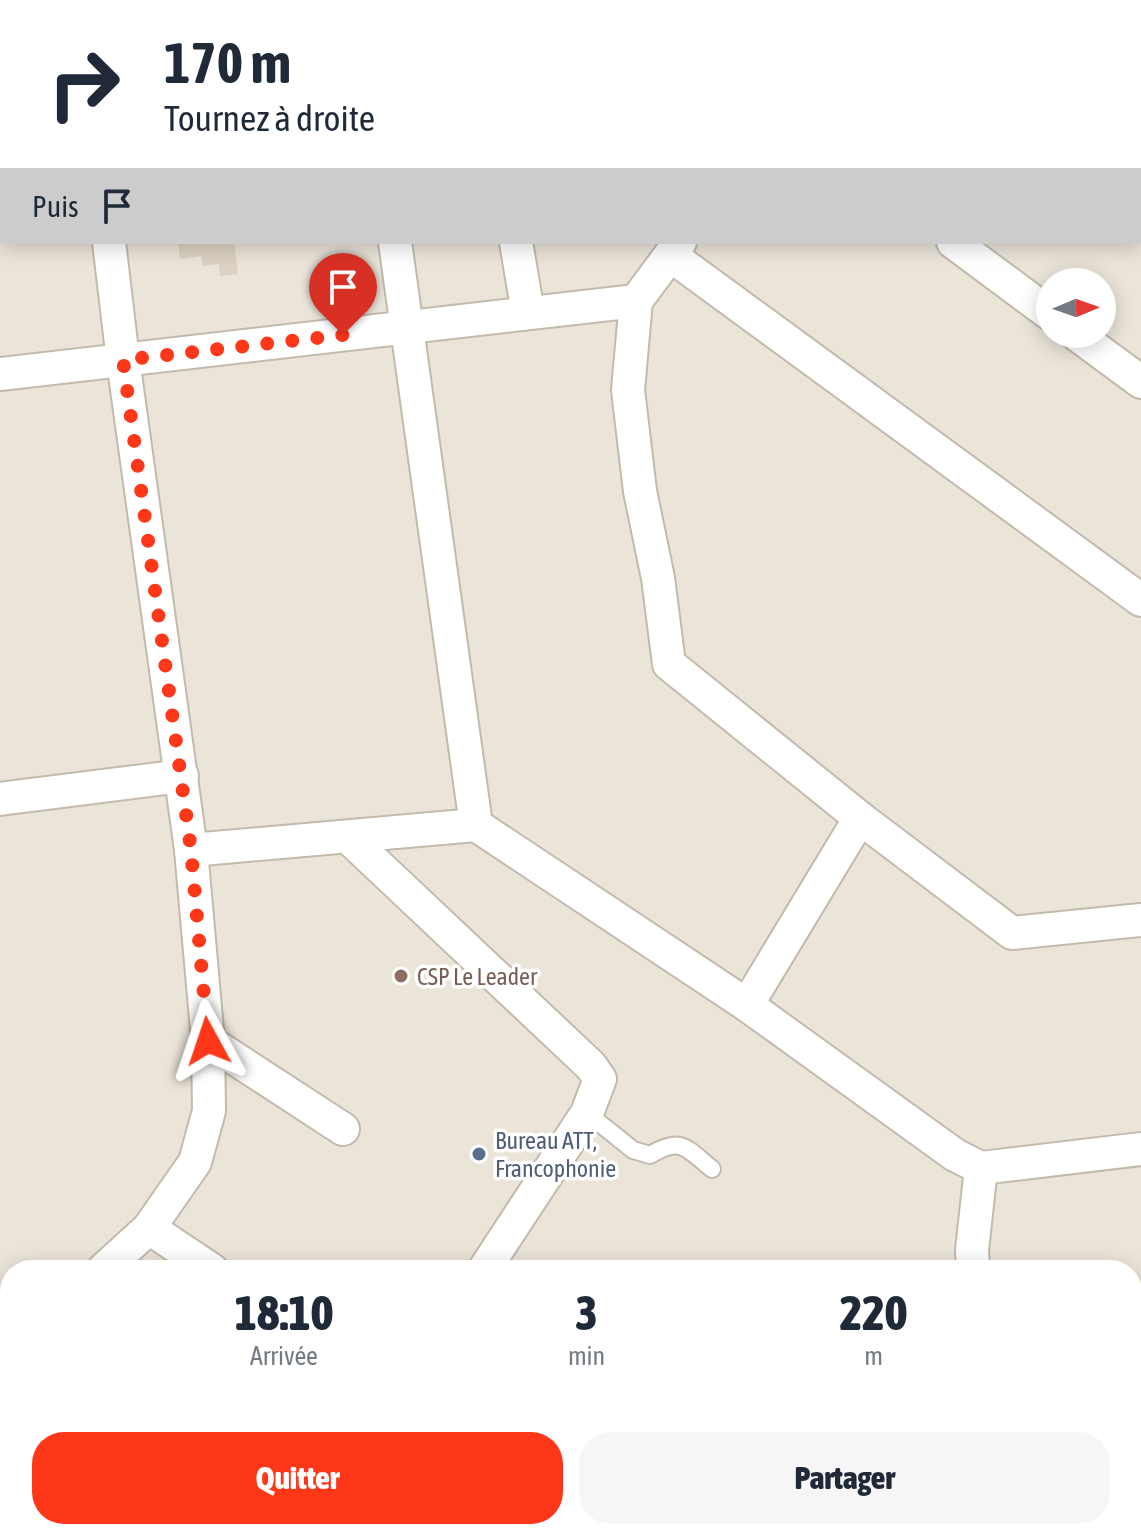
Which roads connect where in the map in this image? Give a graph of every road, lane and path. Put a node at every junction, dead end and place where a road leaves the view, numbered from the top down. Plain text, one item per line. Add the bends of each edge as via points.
1 (109, 244) edge
2 (395, 244) edge
3 (516, 244) edge
4 (956, 244) edge
5 (675, 249) edge
6 (636, 301) junction
7 (1036, 304) edge
8 (528, 313) junction
9 (406, 327) junction
10 (1095, 348) edge
11 (123, 360) junction
12 (0, 374) edge
13 (1141, 382) edge
14 (1141, 600) edge
15 (182, 776) junction
16 (0, 799) edge
17 (860, 818) junction
18 (476, 825) junction
19 (348, 837) junction
20 (191, 850) junction
21 (1141, 920) edge
22 (747, 1005) junction
23 (208, 1041) junction
24 (587, 1113) junction
25 (343, 1129) dead end
26 (1141, 1149) edge
27 (981, 1168) junction
28 (712, 1169) dead end
29 (149, 1228) junction
30 (114, 1260) edge
31 (197, 1260) edge
32 (491, 1260) edge
33 (972, 1260) edge

1 - 11 street
2 - 9 street
3 - 8 street
4 - 7 street
5 - 6 street
5 - 14 street
6 - 8 street
6 - 17 street via 628,390 669,664
8 - 9 street
9 - 11 street
9 - 18 street
10 - 13 street
11 - 12 street
11 - 15 street
15 - 16 street
15 - 20 street
17 - 21 street via 1012,933
17 - 22 street
18 - 19 street
18 - 22 street
19 - 20 street
19 - 24 street via 591,1066 600,1079
20 - 23 street
22 - 27 street via 955,1155
23 - 25 street
23 - 29 street via 209,1111 195,1162
24 - 28 lane via 633,1150 650,1155 668,1144 685,1147
24 - 32 street
26 - 27 street
27 - 33 street
29 - 30 street
29 - 31 street

